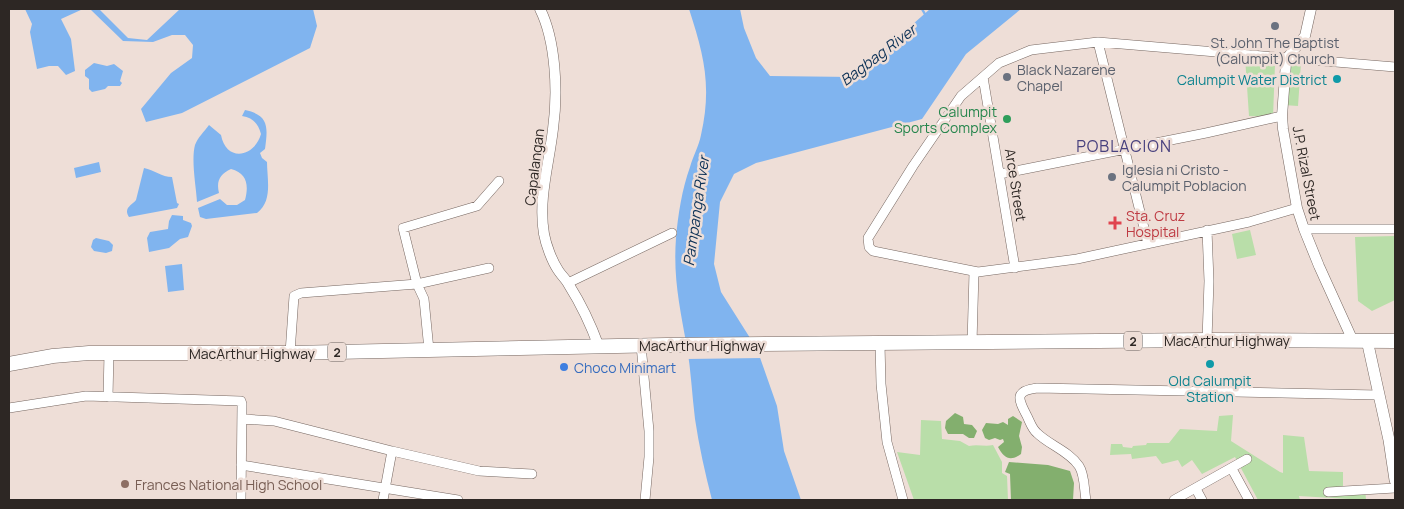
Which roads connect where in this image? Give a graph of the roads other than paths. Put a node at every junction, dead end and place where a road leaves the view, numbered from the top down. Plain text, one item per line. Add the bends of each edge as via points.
1 (540, 9) edge
2 (1311, 9) edge
3 (1098, 42) junction
4 (1288, 57) junction
5 (1395, 66) edge
6 (983, 78) junction
7 (1282, 116) junction
8 (1124, 149) junction
9 (1000, 174) junction
10 (499, 181) dead end
11 (1297, 208) junction
12 (1395, 229) edge
13 (1207, 230) junction
14 (1304, 230) junction
15 (672, 233) dead end
16 (1148, 244) junction
17 (488, 268) dead end
18 (1015, 268) junction
19 (974, 272) junction
20 (568, 283) junction
21 (416, 284) junction
22 (1207, 340) junction
23 (1360, 340) junction
24 (1395, 341) edge
25 (972, 343) junction
26 (876, 344) junction
27 (641, 345) junction
28 (599, 347) junction
29 (429, 350) junction
30 (290, 353) junction
31 (109, 354) junction
32 (9, 364) edge
33 (1378, 395) junction
34 (108, 397) junction
35 (9, 408) edge
36 (242, 419) junction
37 (392, 451) junction
38 (1247, 459) dead end
39 (241, 465) junction
40 (1232, 469) junction
41 (532, 474) dead end
42 (1395, 480) edge
43 (1395, 488) edge
44 (385, 489) junction
45 (1196, 489) junction
46 (1328, 492) dead end
47 (241, 500) edge
48 (383, 500) edge
49 (458, 500) edge
50 (645, 500) edge
51 (904, 500) edge
52 (1086, 500) edge
53 (1174, 500) edge
54 (1202, 500) edge
55 (1249, 500) edge

1 - 20 street, Capalangan via 552,50 555,78 554,127 541,204 544,236 556,268
2 - 4 street via 1305,36
3 - 4 street
3 - 6 street via 1031,50 999,63
3 - 8 street
4 - 5 street
4 - 7 street, J.P. Rizal Street
6 - 9 street, Arce Street
6 - 19 street via 961,96 868,238 869,248 873,251
7 - 8 street
7 - 11 street, J.P. Rizal Street
8 - 9 street
8 - 16 street
9 - 18 street, Arce Street
10 - 21 street via 477,206 403,228
11 - 13 street
11 - 14 street, J.P. Rizal Street
12 - 14 street
13 - 16 street
13 - 22 street
14 - 23 street, J.P. Rizal Street
15 - 20 street
16 - 18 street via 1078,260
17 - 21 street
18 - 19 street
19 - 25 street
20 - 28 street, Capalangan
21 - 29 street via 424,299
21 - 30 street via 294,296
22 - 23 highway, MacArthur Highway / 2
22 - 25 highway, MacArthur Highway / 2
23 - 24 highway, MacArthur Highway / 2
23 - 33 main road
25 - 26 highway, MacArthur Highway / 2
26 - 27 highway, MacArthur Highway / 2
26 - 51 street via 887,442
27 - 28 highway, MacArthur Highway / 2
27 - 50 street via 649,457
28 - 29 highway, MacArthur Highway / 2
29 - 30 highway, MacArthur Highway / 2
30 - 31 highway, MacArthur Highway / 2
31 - 32 highway, MacArthur Highway / 2 via 53,356
31 - 34 street
33 - 42 main road
33 - 52 street via 1047,388 1022,393 1020,403 1034,430 1079,466
34 - 35 street via 86,396
34 - 36 street via 240,401
36 - 37 street via 274,421
36 - 39 street
37 - 41 street via 479,471
37 - 44 street
38 - 40 street
39 - 44 street
39 - 47 street
40 - 45 street
40 - 55 street
43 - 46 street
44 - 48 street
44 - 49 street
45 - 53 street
45 - 54 street

